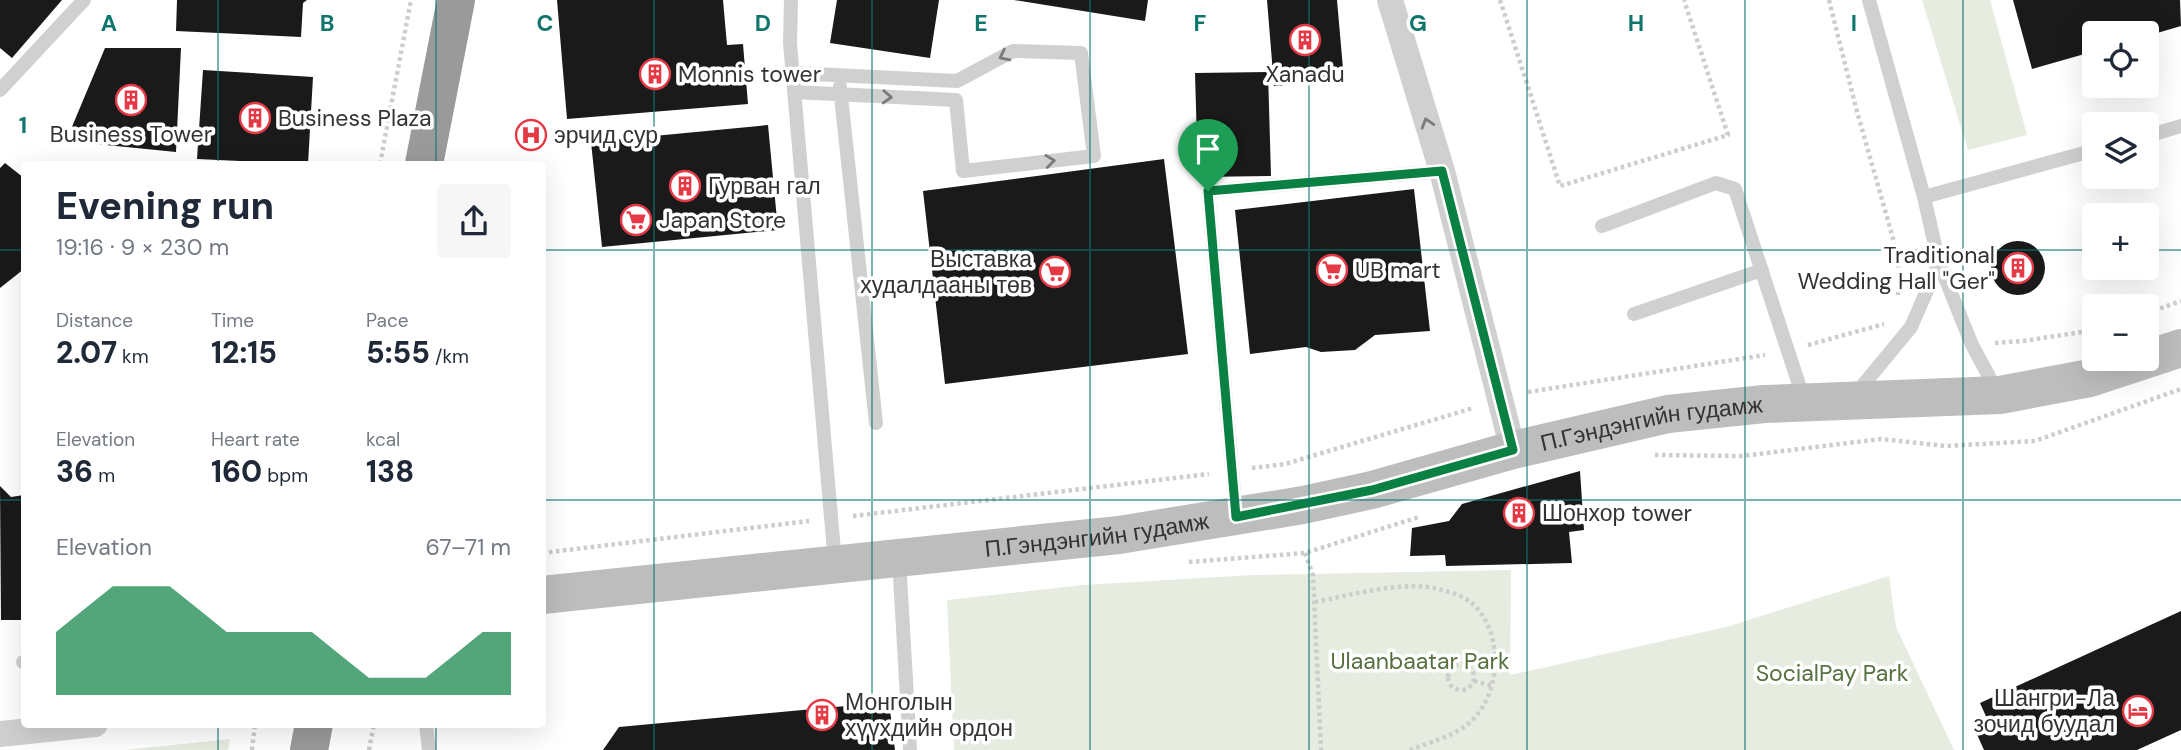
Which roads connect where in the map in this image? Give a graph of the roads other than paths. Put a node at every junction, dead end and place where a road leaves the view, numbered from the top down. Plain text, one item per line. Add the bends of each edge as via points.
1 (83, 0) edge
2 (456, 0) edge
3 (791, 0) edge
4 (1390, 0) edge
5 (1869, 0) edge
6 (793, 74) junction
7 (839, 76) junction
8 (0, 90) edge
9 (794, 92) junction
10 (841, 95) junction
11 (2181, 126) edge
12 (2159, 132) edge
13 (2082, 154) edge
14 (425, 161) edge
15 (1442, 171) junction
16 (1924, 197) junction
17 (1602, 226) dead end
18 (1939, 263) junction
19 (1762, 270) junction
20 (1634, 314) dead end
21 (2181, 348) edge
22 (2000, 394) junction
23 (1851, 400) junction
24 (1804, 401) junction
25 (876, 422) dead end
26 (1513, 450) junction
27 (1236, 517) junction
28 (898, 558) junction
29 (835, 564) junction
30 (546, 595) edge
31 (69, 728) edge
32 (313, 728) edge
33 (426, 728) edge
34 (11, 737) edge
35 (309, 750) edge
36 (429, 750) edge
37 (910, 750) edge

1 - 8 lane
2 - 14 highway
3 - 6 lane
15 -> 4 street
5 - 16 lane
6 - 7 lane
6 - 9 lane
7 - 10 lane
10 -> 7 lane via 956,100 963,171 1094,156 1081,53 1013,51 957,82
9 - 10 lane
9 - 29 lane
10 - 25 lane
11 - 12 lane
13 - 16 lane
15 - 26 street
15 - 27 lane via 1208,191
16 - 18 lane
17 - 19 lane via 1716,183 1735,189
18 - 22 lane via 1972,345
18 - 23 lane via 1911,327
19 - 20 lane
19 - 24 lane
21 - 22 street, П.Гэндэнгийн гудамж via 2090,378
22 - 23 street, П.Гэндэнгийн гудамж
23 - 24 street, П.Гэндэнгийн гудамж
24 - 26 street, П.Гэндэнгийн гудамж via 1668,414
26 - 27 street, П.Гэндэнгийн гудамж via 1372,490
27 - 28 street, П.Гэндэнгийн гудамж via 1119,535
28 - 29 street, П.Гэндэнгийн гудамж
28 - 37 lane
29 - 30 street, П.Гэндэнгийн гудамж
31 - 34 street
32 - 35 highway
33 - 36 lane

